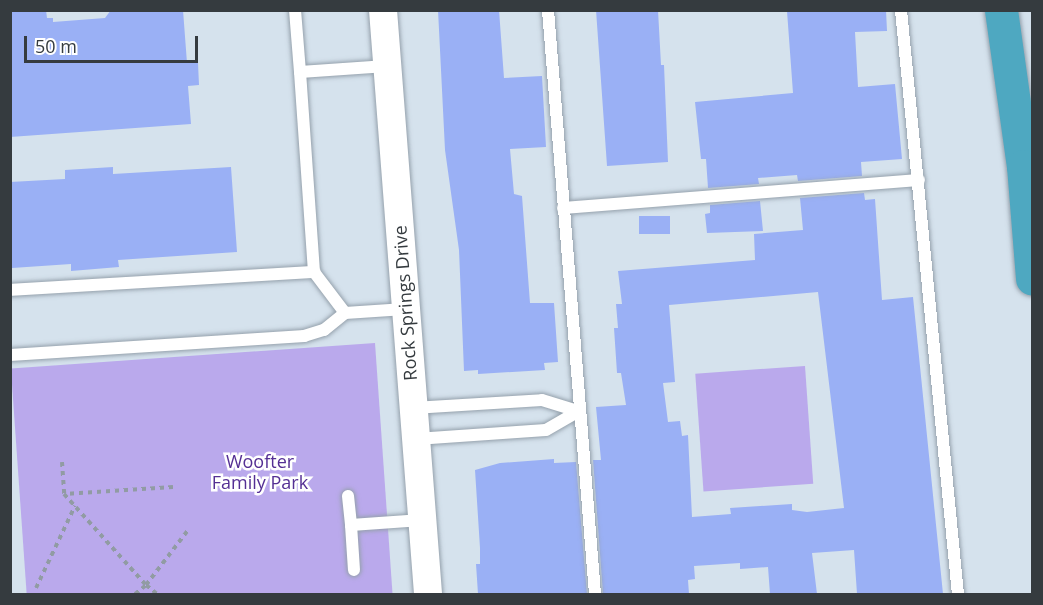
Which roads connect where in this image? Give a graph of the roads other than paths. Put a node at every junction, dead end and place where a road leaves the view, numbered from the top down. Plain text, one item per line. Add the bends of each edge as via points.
1 (295, 10) edge
2 (383, 10) edge
3 (548, 10) edge
4 (901, 10) edge
5 (1001, 10) edge
6 (387, 66) junction
7 (300, 72) junction
8 (919, 180) junction
9 (563, 208) junction
10 (314, 272) junction
11 (1032, 279) edge
12 (10, 290) edge
13 (405, 309) junction
14 (345, 313) junction
15 (10, 355) edge
16 (413, 408) junction
17 (579, 411) junction
18 (416, 439) junction
19 (348, 496) dead end
20 (422, 520) junction
21 (351, 525) junction
22 (354, 570) dead end
23 (428, 594) edge
24 (595, 594) edge
25 (958, 594) edge

1 - 7 lane
2 - 6 street, Rock Springs Drive
3 - 9 lane
4 - 8 lane
5 - 11 highway via 1023,166
6 - 7 lane
6 - 13 street, Rock Springs Drive
7 - 10 lane
8 - 9 lane
8 - 25 lane
9 - 17 lane
10 - 12 lane
10 - 14 lane
13 - 14 lane
13 - 16 street, Rock Springs Drive
14 - 15 lane via 324,330 303,336
16 - 17 lane via 542,400
16 - 18 street, Rock Springs Drive
17 - 18 lane via 546,429
17 - 24 lane
18 - 20 street, Rock Springs Drive
19 - 21 lane
20 - 21 lane
20 - 23 street, Rock Springs Drive
21 - 22 lane

